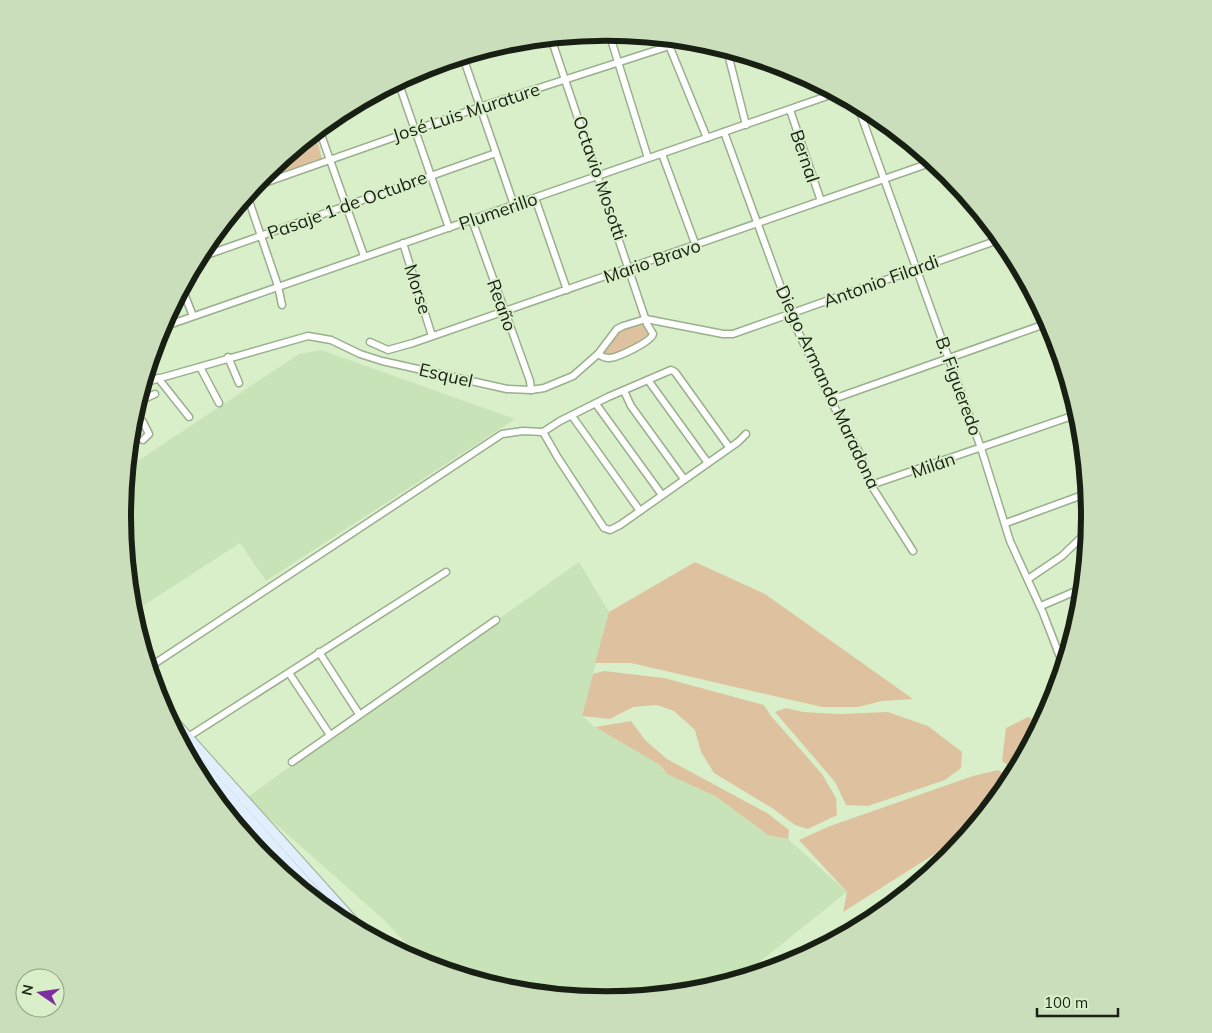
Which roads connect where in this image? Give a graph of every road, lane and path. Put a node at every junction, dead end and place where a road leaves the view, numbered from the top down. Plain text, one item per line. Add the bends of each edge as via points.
1 (612, 41) edge
2 (553, 44) edge
3 (661, 44) edge
4 (668, 45) edge
5 (729, 57) edge
6 (465, 62) edge
7 (618, 62) junction
8 (566, 79) junction
9 (401, 88) edge
10 (827, 96) edge
11 (480, 107) junction
12 (790, 110) junction
13 (861, 116) edge
14 (746, 125) junction
15 (415, 129) junction
16 (724, 132) junction
17 (321, 136) edge
18 (707, 138) junction
19 (496, 153) junction
20 (662, 154) junction
21 (648, 158) junction
22 (330, 159) junction
23 (925, 165) edge
24 (431, 175) junction
25 (599, 175) junction
26 (885, 179) junction
27 (268, 182) edge
28 (535, 198) junction
29 (821, 201) junction
30 (249, 203) edge
31 (514, 205) junction
32 (346, 206) junction
33 (472, 220) junction
34 (758, 224) junction
35 (449, 228) junction
36 (260, 236) junction
37 (994, 242) edge
38 (402, 243) junction
39 (696, 246) junction
40 (210, 254) edge
41 (364, 256) junction
42 (917, 268) junction
43 (630, 269) junction
44 (278, 286) junction
45 (567, 290) junction
46 (185, 296) edge
47 (282, 305) dead end
48 (504, 312) junction
49 (790, 314) junction
50 (193, 316) junction
51 (646, 319) junction
52 (172, 324) edge
53 (1041, 326) edge
54 (733, 334) joint
55 (432, 336) junction
56 (370, 342) dead end
57 (598, 354) junction
58 (228, 357) junction
59 (949, 358) junction
60 (200, 367) junction
61 (158, 378) junction
62 (151, 380) edge
63 (648, 380) junction
64 (239, 383) dead end
65 (531, 390) junction
66 (624, 391) junction
67 (155, 394) dead end
68 (830, 396) junction
69 (146, 398) edge
70 (219, 403) dead end
71 (596, 404) junction
72 (572, 416) junction
73 (188, 417) dead end
74 (1070, 417) edge
75 (141, 420) edge
76 (543, 432) junction
77 (746, 434) dead end
78 (143, 440) dead end
79 (729, 447) junction
80 (981, 448) junction
81 (708, 463) junction
82 (684, 479) junction
83 (871, 485) junction
84 (662, 495) junction
85 (1080, 497) edge
86 (640, 511) junction
87 (1006, 523) junction
88 (1080, 538) edge
89 (913, 551) dead end
90 (446, 572) dead end
91 (1028, 579) junction
92 (1075, 591) edge
93 (1040, 606) junction
94 (496, 620) dead end
95 (1062, 648) edge
96 (1057, 650) junction
97 (318, 652) junction
98 (1060, 657) edge
99 (154, 664) edge
100 (289, 673) junction
101 (360, 714) junction
102 (330, 735) junction
103 (186, 738) edge
104 (189, 744) edge
105 (190, 745) edge
106 (292, 762) dead end
107 (319, 895) edge
108 (350, 917) edge

1 - 7 street
2 - 8 street, Octavio Mosotti
3 - 7 street, José Luis Murature
4 - 18 street
5 - 14 street
6 - 11 street
7 - 8 street, José Luis Murature
7 - 21 street
8 - 11 street, José Luis Murature
8 - 25 street, Octavio Mosotti
9 - 15 street
10 - 12 street, Plumerillo
11 - 15 street, José Luis Murature
11 - 19 street
12 - 14 street, Plumerillo
12 - 29 street, Bernal
13 - 26 street, B. Figueredo
14 - 16 street, Plumerillo
15 - 22 street, José Luis Murature
15 - 24 street
16 - 18 street, Plumerillo
16 - 34 street, Diego Armando Maradona
17 - 22 street
18 - 20 street, Plumerillo
19 - 24 street, Pasaje 1 de Octubre
19 - 31 street
20 - 21 street, Plumerillo
20 - 39 street
21 - 25 street, Plumerillo
22 - 27 street, José Luis Murature
22 - 32 street
23 - 26 street, Mario Bravo
24 - 32 street, Pasaje 1 de Octubre
24 - 35 street
25 - 28 street, Plumerillo
25 - 43 street, Octavio Mosotti
26 - 29 street, Mario Bravo
26 - 42 street, B. Figueredo
28 - 31 street, Plumerillo
28 - 45 street
29 - 34 street, Mario Bravo
30 - 36 street
31 - 33 street, Plumerillo
32 - 36 street, Pasaje 1 de Octubre
32 - 41 street
33 - 35 street, Plumerillo
33 - 48 street, Reaño
34 - 39 street, Mario Bravo
34 - 49 street, Diego Armando Maradona
35 - 38 street, Plumerillo
36 - 40 street, Pasaje 1 de Octubre
36 - 44 street
37 - 42 street, Antonio Filardi
38 - 41 street, Plumerillo
38 - 55 street, Morse
39 - 43 street, Mario Bravo
41 - 44 street, Plumerillo
42 - 49 street, Antonio Filardi
42 - 59 street, B. Figueredo
43 - 45 street, Mario Bravo
43 - 51 street, Octavio Mosotti
44 - 47 street
44 - 50 street, Plumerillo
45 - 48 street, Mario Bravo
46 - 50 street
48 - 55 street, Mario Bravo
48 - 65 street, Reaño
49 - 54 street, Antonio Filardi
49 - 68 street, Diego Armando Maradona
50 - 52 street, Plumerillo
51 - 54 street, Esquel
51 - 57 street, Esquel via 620,327
51 - 57 street, Octavio Mosotti via 653,334 650,340 610,358
53 - 59 street
55 - 56 street, Mario Bravo via 388,350
57 - 65 street, Esquel via 568,379
58 - 60 street, Esquel
58 - 64 street
58 - 65 street, Esquel via 317,336 382,361 501,388
59 - 68 street via 838,397
59 - 80 street, B. Figueredo
60 - 61 street, Esquel
60 - 70 street
61 - 62 street, Esquel
61 - 73 street
63 - 66 street
63 - 79 street via 673,370
63 - 81 street
66 - 71 street
66 - 82 street via 631,406
67 - 69 street
68 - 83 street, Diego Armando Maradona via 859,452
71 - 72 street
71 - 84 street
72 - 76 street
72 - 86 street
74 - 80 street, Milán
75 - 78 street via 149,434
76 - 86 street via 604,528 615,528
76 - 99 street via 508,432 498,436
77 - 79 street
79 - 81 street
80 - 83 street, Milán
80 - 87 street, B. Figueredo
81 - 82 street
82 - 84 street
83 - 89 street, Diego Armando Maradona
84 - 86 street
85 - 87 street
87 - 91 street, B. Figueredo
88 - 91 street via 1062,556
90 - 97 street
91 - 93 street, B. Figueredo
92 - 93 street
93 - 96 street, B. Figueredo
94 - 101 street
95 - 96 street
96 - 98 street, B. Figueredo
97 - 100 street
97 - 101 street
100 - 102 street
100 - 103 street
101 - 102 street
102 - 106 street
104 - 108 main road
105 - 107 main road

